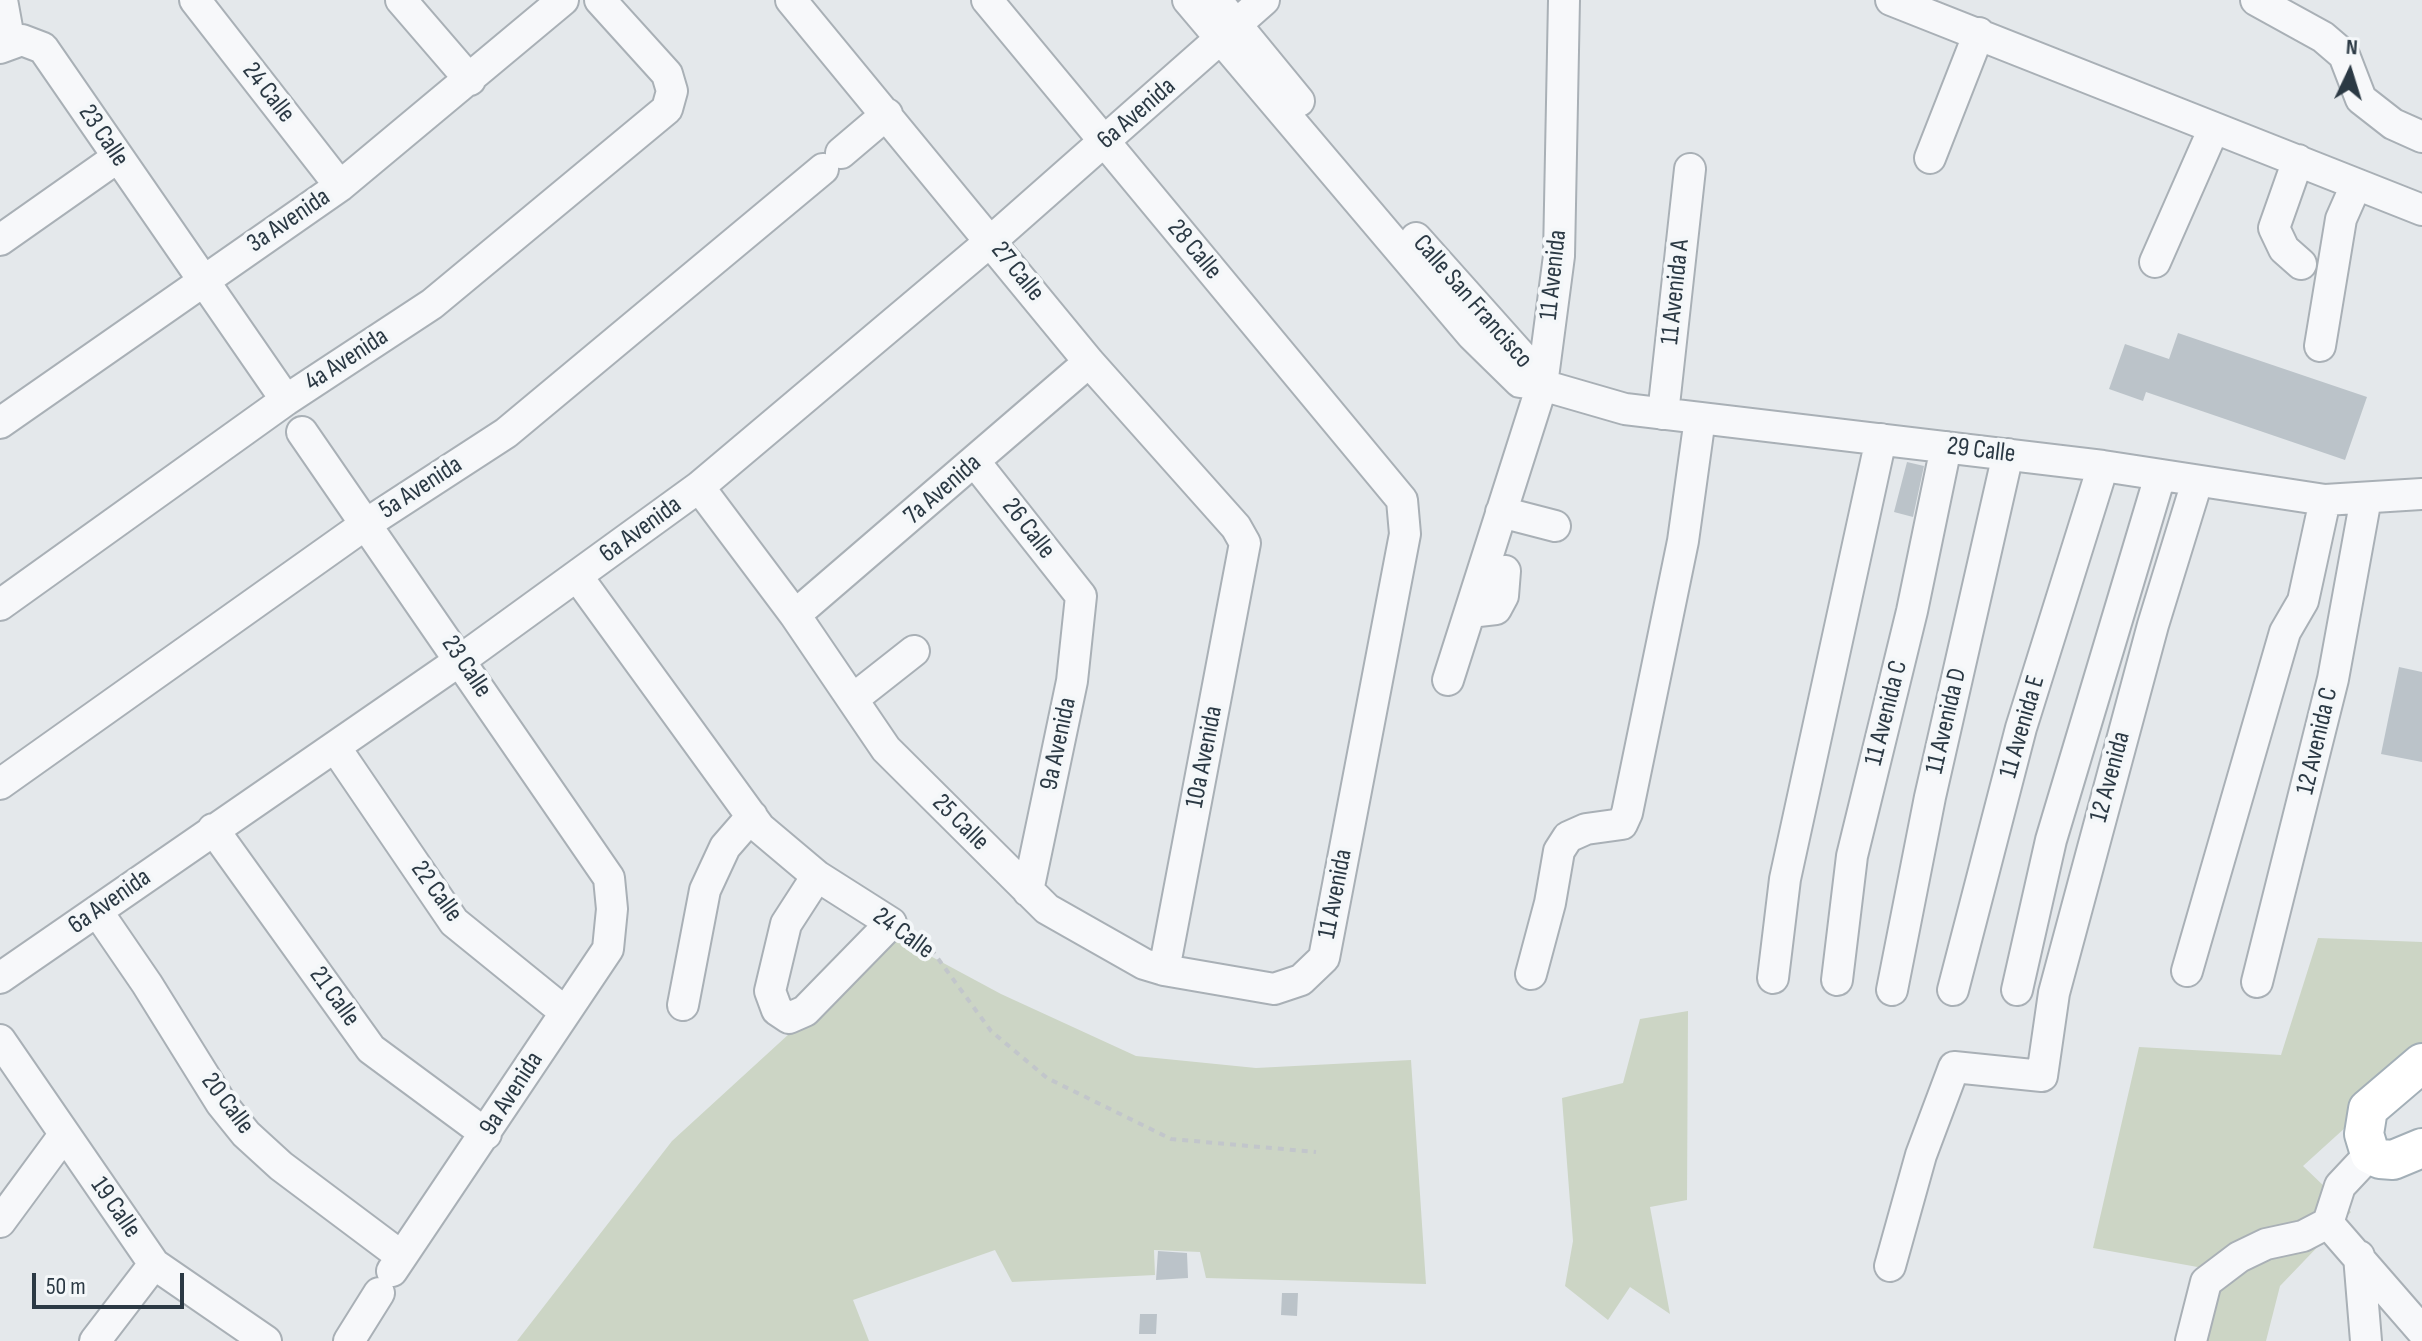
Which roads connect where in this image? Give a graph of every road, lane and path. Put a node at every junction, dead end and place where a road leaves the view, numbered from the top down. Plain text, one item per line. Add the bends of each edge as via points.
1 (2, 0) edge
2 (195, 0) edge
3 (401, 0) edge
4 (563, 0) edge
5 (600, 0) edge
6 (791, 0) edge
7 (987, 0) edge
8 (1188, 0) edge
9 (1264, 0) edge
10 (1564, 0) edge
11 (1891, 0) edge
12 (2256, 0) edge
13 (1230, 17) edge
14 (1979, 33) junction
15 (11, 44) edge
16 (470, 80) junction
17 (887, 114) junction
18 (2214, 128) junction
19 (2422, 137) edge
20 (1106, 141) junction
21 (118, 157) junction
22 (1930, 158) dead end
23 (2298, 160) junction
24 (1690, 169) dead end
25 (2356, 185) junction
26 (340, 186) junction
27 (2422, 210) edge
28 (0, 240) edge
29 (992, 240) junction
30 (2155, 262) dead end
31 (2301, 264) dead end
32 (200, 281) junction
33 (2320, 346) dead end
34 (1089, 362) junction
35 (1542, 385) junction
36 (286, 400) junction
37 (1663, 414) junction
38 (1700, 418) junction
39 (0, 423) edge
40 (302, 432) dead end
41 (1881, 439) junction
42 (1946, 447) junction
43 (2008, 454) junction
44 (975, 462) junction
45 (2103, 466) junction
46 (2160, 476) junction
47 (2197, 482) junction
48 (699, 487) junction
49 (2422, 494) edge
50 (2366, 498) junction
51 (1402, 500) joint
52 (2325, 500) junction
53 (1501, 512) junction
54 (366, 524) junction
55 (1555, 526) dead end
56 (1245, 543) joint
57 (1505, 571) dead end
58 (577, 576) junction
59 (1081, 596) joint
60 (0, 605) edge
61 (1470, 612) junction
62 (795, 615) junction
63 (914, 651) dead end
64 (462, 659) junction
65 (1448, 680) dead end
66 (853, 699) junction
67 (335, 747) junction
68 (0, 784) edge
69 (752, 816) junction
70 (213, 829) junction
71 (817, 876) junction
72 (1028, 891) junction
73 (612, 909) joint
74 (97, 911) junction
75 (891, 923) junction
76 (1324, 958) joint
77 (1164, 970) junction
78 (2187, 971) dead end
79 (1531, 974) dead end
80 (0, 978) edge
81 (1773, 978) dead end
82 (1837, 980) dead end
83 (2257, 982) dead end
84 (1892, 990) dead end
85 (1953, 990) dead end
86 (2017, 990) dead end
87 (683, 1005) dead end
88 (565, 1012) junction
89 (0, 1040) edge
90 (2422, 1063) edge
91 (486, 1134) junction
92 (64, 1135) junction
93 (2422, 1148) edge
94 (1316, 1152) dead end
95 (2370, 1154) junction
96 (0, 1222) edge
97 (2328, 1223) junction
98 (2359, 1256) junction
99 (154, 1264) junction
100 (1890, 1266) dead end
101 (391, 1273) junction
102 (2416, 1316) edge
103 (95, 1341) edge
104 (266, 1341) edge
105 (349, 1341) edge
106 (2191, 1341) edge
107 (2366, 1341) edge

1 - 15 street
2 - 26 street, 24 Calle
3 - 16 street
4 - 16 street, 3a Avenida
5 - 36 street, 4a Avenida via 667,74 672,91 667,109 432,304
6 - 17 street, 27 Calle
7 - 20 street, 28 Calle
8 - 13 street, Calle San Francisco
9 - 13 street, 6a Avenida
10 - 35 street, 11 Avenida via 1559,256
11 - 14 street
12 - 19 street via 2323,37 2344,55 2361,99 2393,124
13 - 20 street, 6a Avenida
13 - 35 street, Calle San Francisco via 1472,335 1520,382
14 - 18 street
14 - 22 street
15 - 21 street, 23 Calle via 43,48
16 - 26 street, 3a Avenida
17 - 29 street, 27 Calle
17 - 54 street, 5a Avenida via 506,433
18 - 23 street
18 - 30 street
20 - 29 street, 6a Avenida
20 - 51 street, 28 Calle
21 - 28 street
21 - 32 street, 23 Calle
23 - 25 street
23 - 31 street via 2274,228 2284,249
24 - 37 street, 11 Avenida A
25 - 27 street
25 - 33 street via 2341,219
26 - 32 street, 3a Avenida
29 - 34 street, 27 Calle
29 - 48 street, 6a Avenida
32 - 36 street, 23 Calle
32 - 39 street, 3a Avenida
34 - 44 street, 7a Avenida
34 - 56 street, 27 Calle
35 - 37 street, 29 Calle via 1577,398
35 - 53 street, 11 Avenida
36 - 60 street, 4a Avenida
37 - 38 street, 29 Calle
38 - 41 street, 29 Calle
38 - 79 street via 1683,541 1627,813 1622,824 1568,837 1559,851
40 - 54 street, 23 Calle
41 - 42 street, 29 Calle
41 - 81 street via 1785,879
42 - 43 street, 29 Calle
42 - 82 street, 11 Avenida C via 1852,856
43 - 45 street, 29 Calle
43 - 84 street, 11 Avenida D
44 - 59 street, 26 Calle
44 - 62 street, 7a Avenida
45 - 46 street, 29 Calle
45 - 85 street, 11 Avenida E via 2021,728
46 - 47 street, 29 Calle
46 - 86 street via 2051,840
47 - 52 street, 29 Calle
47 - 100 street, 12 Avenida via 2054,993 2042,1076 1954,1067 1921,1155
48 - 58 street, 6a Avenida
48 - 62 street, 25 Calle
49 - 50 street, 29 Calle
50 - 52 street, 29 Calle
50 - 83 street, 12 Avenida C via 2333,679
51 - 76 street, 11 Avenida via 1405,534
52 - 78 street via 2303,601 2285,632
53 - 55 street
53 - 61 street, 11 Avenida
54 - 64 street, 23 Calle
54 - 68 street, 5a Avenida
56 - 77 street, 10a Avenida
57 - 61 street via 1496,609
58 - 64 street, 6a Avenida
58 - 69 street, 24 Calle
59 - 72 street, 9a Avenida via 1072,681
61 - 65 street, 11 Avenida
62 - 66 street, 25 Calle
63 - 66 street
64 - 67 street, 6a Avenida
64 - 73 street, 23 Calle via 609,878
66 - 72 street, 25 Calle via 886,749
67 - 70 street, 6a Avenida
67 - 88 street, 22 Calle via 454,922
69 - 71 street, 24 Calle
69 - 87 street via 725,847 705,890
70 - 74 street, 6a Avenida
70 - 91 street, 21 Calle via 371,1049
71 - 75 street, 24 Calle
71 - 75 street via 786,924 770,991 777,1010 789,1018 805,1011
72 - 77 street, 25 Calle via 1047,909
73 - 88 street, 9a Avenida via 608,949
74 - 80 street, 6a Avenida
74 - 101 street, 20 Calle via 246,1134
75 - 94 path, 24 Calle via 931,949 991,1031 1047,1078 1171,1139
76 - 77 street, 25 Calle via 1301,980 1274,989
88 - 91 street, 9a Avenida
89 - 92 street, 19 Calle
90 - 95 main road via 2368,1109 2364,1134
91 - 101 street, 9a Avenida
92 - 96 street
92 - 99 street, 19 Calle
93 - 95 main road via 2393,1160
95 - 97 street via 2340,1186
97 - 98 street
97 - 106 street via 2303,1236 2266,1244 2220,1269 2206,1282
98 - 102 street
98 - 107 street
99 - 103 street
99 - 104 street, 19 Calle
101 - 105 street, 9a Avenida

